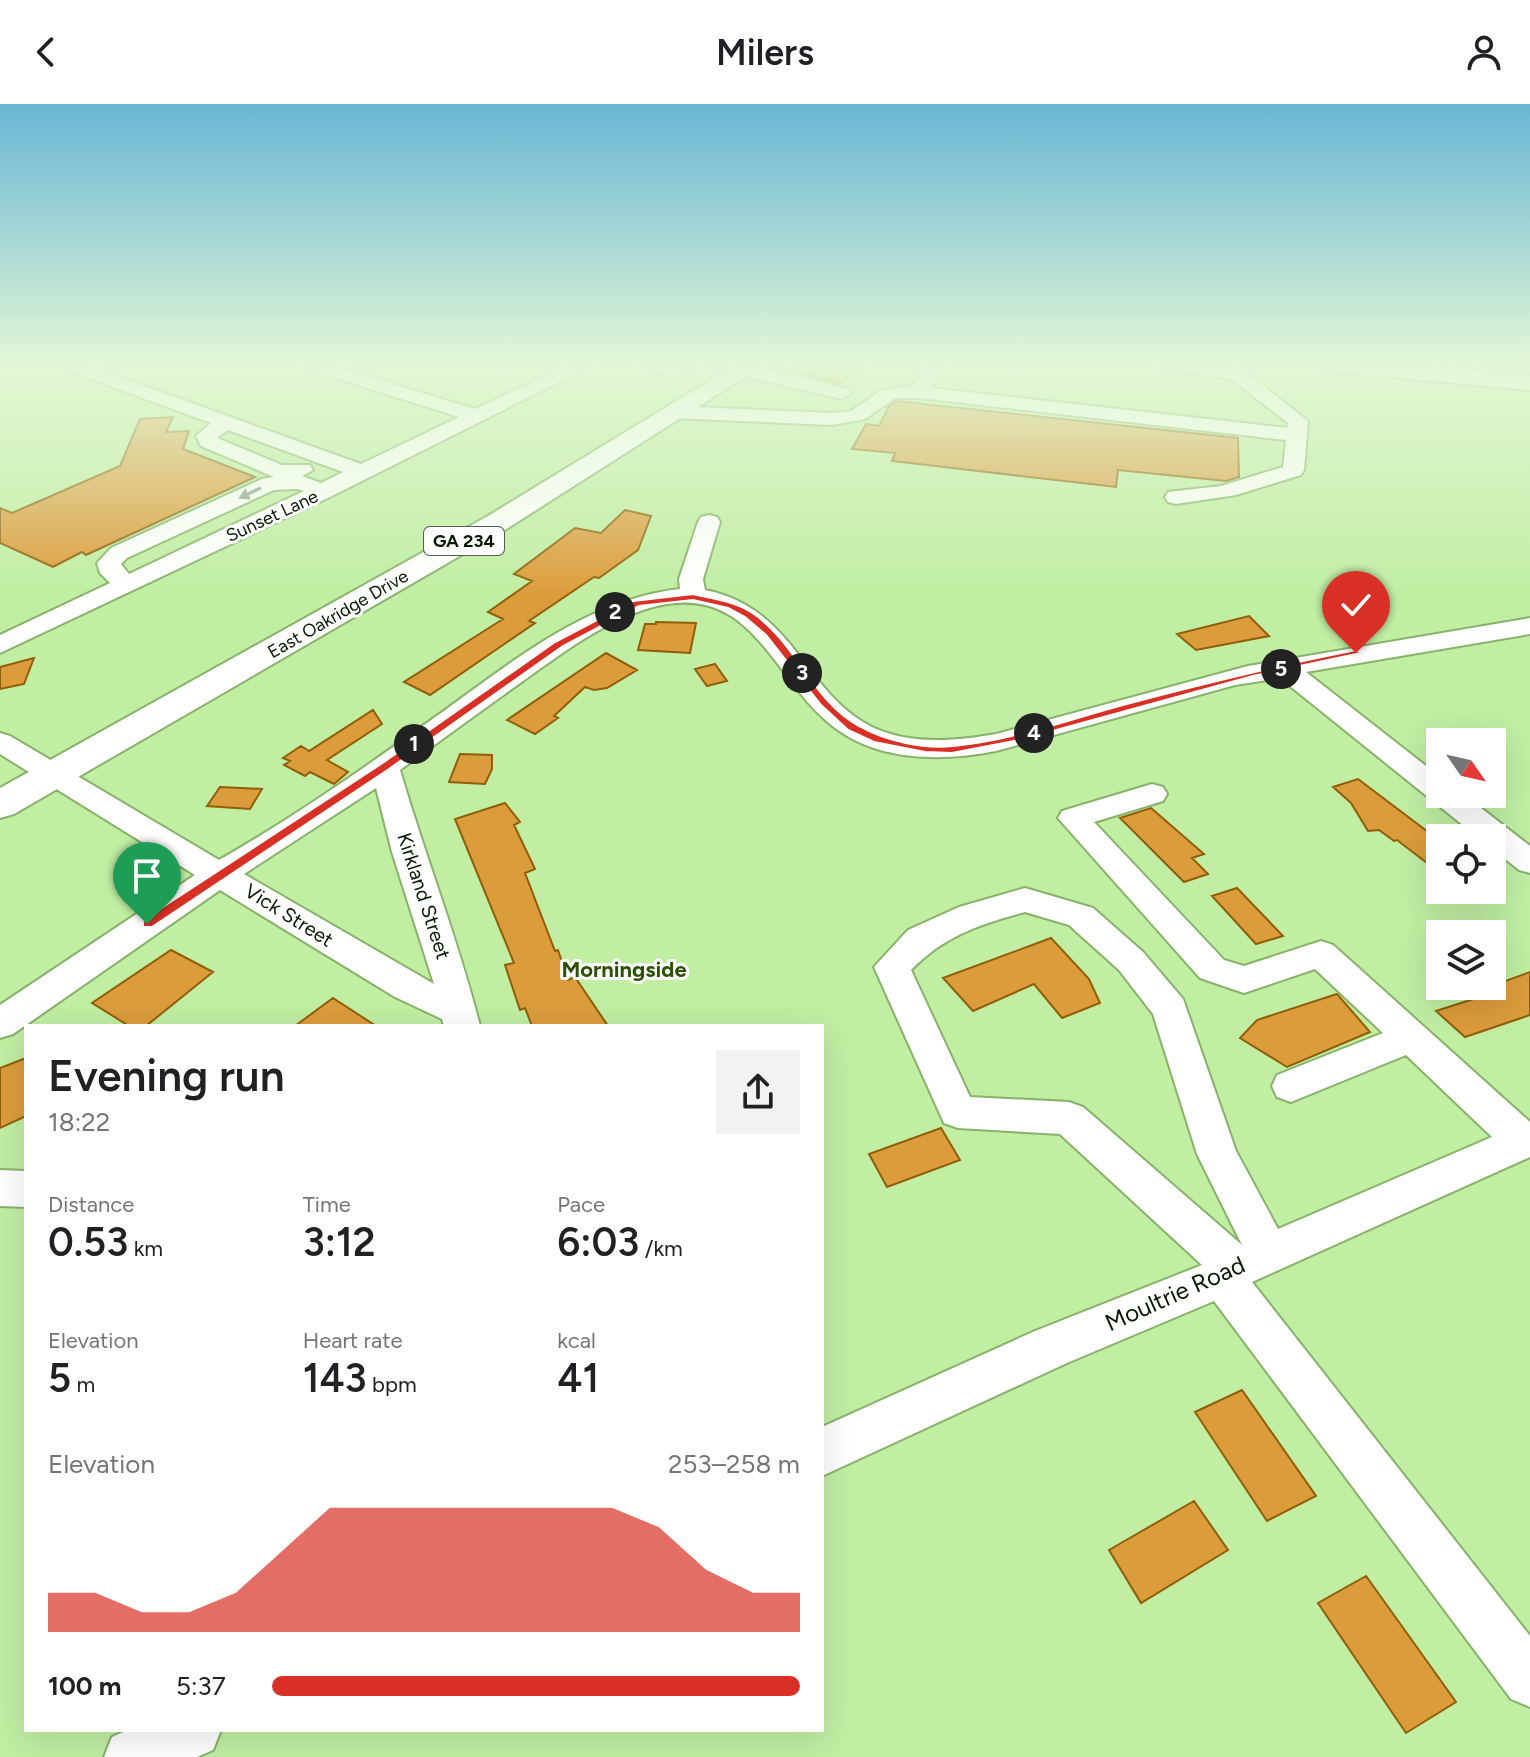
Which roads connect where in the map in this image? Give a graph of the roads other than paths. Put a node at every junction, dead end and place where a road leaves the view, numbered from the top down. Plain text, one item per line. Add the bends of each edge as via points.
1 (208, 441) edge
2 (425, 441) edge
3 (629, 441) edge
4 (1296, 441) edge
5 (363, 472) junction
6 (324, 491) junction
7 (1176, 497) dead end
8 (709, 522) dead end
9 (128, 584) junction
10 (693, 597) junction
11 (1530, 626) edge
12 (0, 645) edge
13 (1285, 669) junction
14 (0, 742) edge
15 (385, 767) junction
16 (54, 775) junction
17 (1426, 780) edge
18 (1152, 794) dead end
19 (0, 805) edge
20 (1461, 808) edge
21 (1530, 862) edge
22 (221, 873) junction
23 (459, 1018) edge
24 (0, 1024) edge
25 (1412, 1037) junction
26 (1291, 1086) dead end
27 (1527, 1141) edge
28 (0, 1188) edge
29 (24, 1189) edge
30 (1242, 1266) junction
31 (824, 1451) edge
32 (1530, 1680) edge
33 (188, 1732) edge
34 (132, 1757) edge

1 - 5 street via 279,472 295,472 328,459
2 - 5 street, Sunset Lane
3 - 16 main road, East Oakridge Drive / GA 234 via 485,530
4 - 7 street via 1293,470 1262,482
5 - 6 street, Sunset Lane
6 - 9 street, Sunset Lane
6 -> 9 street via 299,482 270,484 119,553 109,563 112,573
8 - 10 street via 691,579
9 - 12 street, Sunset Lane
10 - 13 street via 748,615 852,727 925,749 952,750 1020,737 1252,673
10 - 15 street via 637,603 590,626
11 - 13 street
13 - 17 street
14 - 16 street, Vick Street
15 - 22 street
15 - 23 street, Kirkland Street
16 - 19 main road, East Oakridge Drive / GA 234
16 - 22 street, Vick Street
18 - 25 street via 1073,818 1212,969 1244,980 1321,954
20 - 21 street
22 - 23 street, Vick Street
22 - 24 street
25 - 26 street
25 - 27 street
27 - 30 street, Moultrie Road
28 - 29 street
30 - 30 street via 1217,1154 1170,1009 1131,961 1081,916 1025,900 971,915 920,939 892,967 958,1112 1069,1118
30 - 31 street, Moultrie Road
30 - 32 street
33 - 34 street

